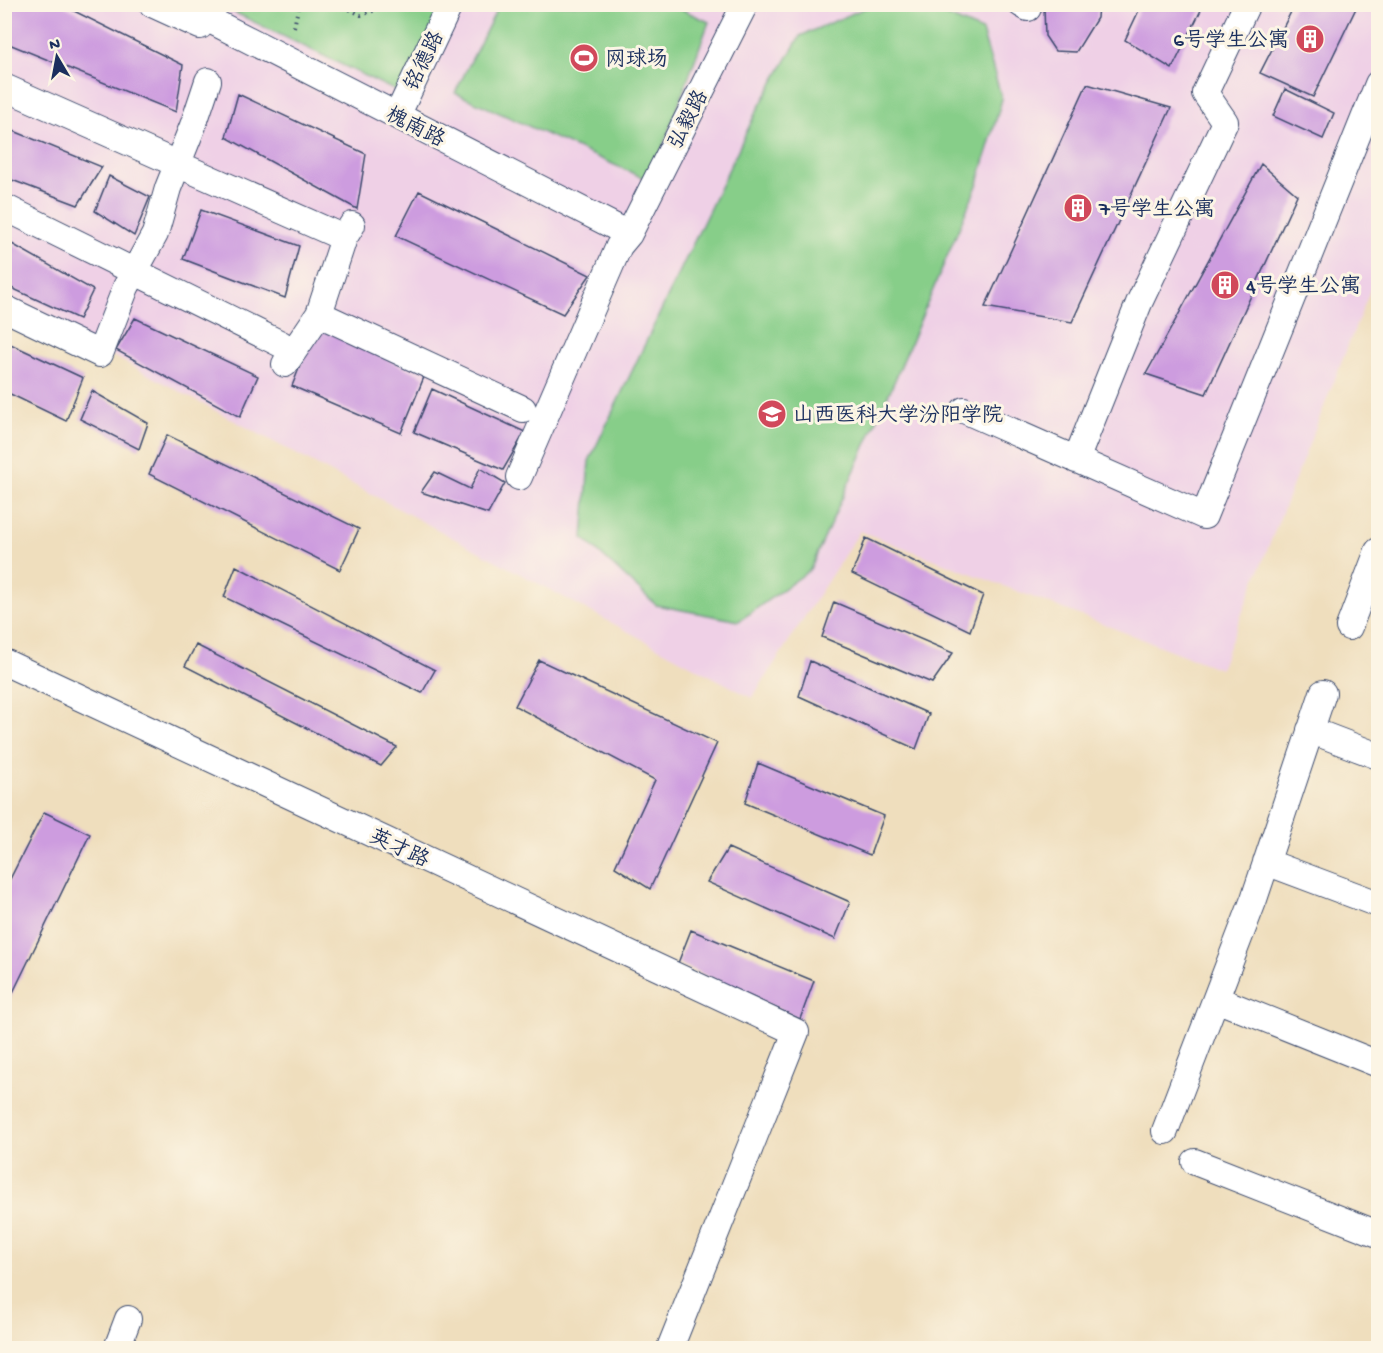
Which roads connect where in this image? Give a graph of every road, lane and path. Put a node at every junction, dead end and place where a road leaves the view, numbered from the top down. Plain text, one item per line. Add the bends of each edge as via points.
1 (152, 4) edge
2 (299, 4) edge
3 (339, 4) edge
4 (393, 4) edge
5 (450, 4) edge
6 (745, 4) edge
7 (1020, 4) edge
8 (1028, 4) edge
9 (1247, 4) edge
10 (294, 27) dead end
11 (208, 81) dead end
12 (1378, 84) edge
13 (4, 87) edge
14 (397, 116) junction
15 (177, 164) junction
16 (4, 207) edge
17 (629, 234) junction
18 (134, 272) junction
19 (4, 308) edge
20 (319, 314) junction
21 (523, 409) dead end
22 (964, 410) dead end
23 (1076, 460) junction
24 (519, 477) dead end
25 (1378, 551) edge
26 (1349, 627) dead end
27 (4, 663) edge
28 (1323, 693) dead end
29 (1310, 730) junction
30 (1378, 756) edge
31 (1266, 862) junction
32 (1378, 904) edge
33 (1216, 999) junction
34 (1378, 1064) edge
35 (1166, 1131) dead end
36 (1196, 1162) dead end
37 (1378, 1234) edge
38 (128, 1319) dead end
39 (117, 1348) edge
40 (670, 1348) edge

1 - 14 street, 槐南路 via 234,34
2 - 10 path
3 - 4 path via 361,15
5 - 14 street, 铭德路
6 - 17 street, 弘毅路
7 - 8 street via 1028,8
9 - 23 street via 1205,93 1225,122 1139,303
11 - 15 street
12 - 23 street via 1204,516
13 - 15 street
14 - 17 street, 槐南路
15 - 18 street via 155,234
15 - 20 street via 348,231
16 - 18 street
17 - 24 street, 弘毅路 via 620,246
18 - 19 street via 100,354
18 - 20 street via 281,344 288,358
20 - 21 street
22 - 23 street
25 - 26 street
27 - 40 street, 英才路 via 796,1032
28 - 29 street
29 - 30 street
29 - 31 street
31 - 32 street
31 - 33 street
33 - 34 street
33 - 35 street
36 - 37 street
38 - 39 street

